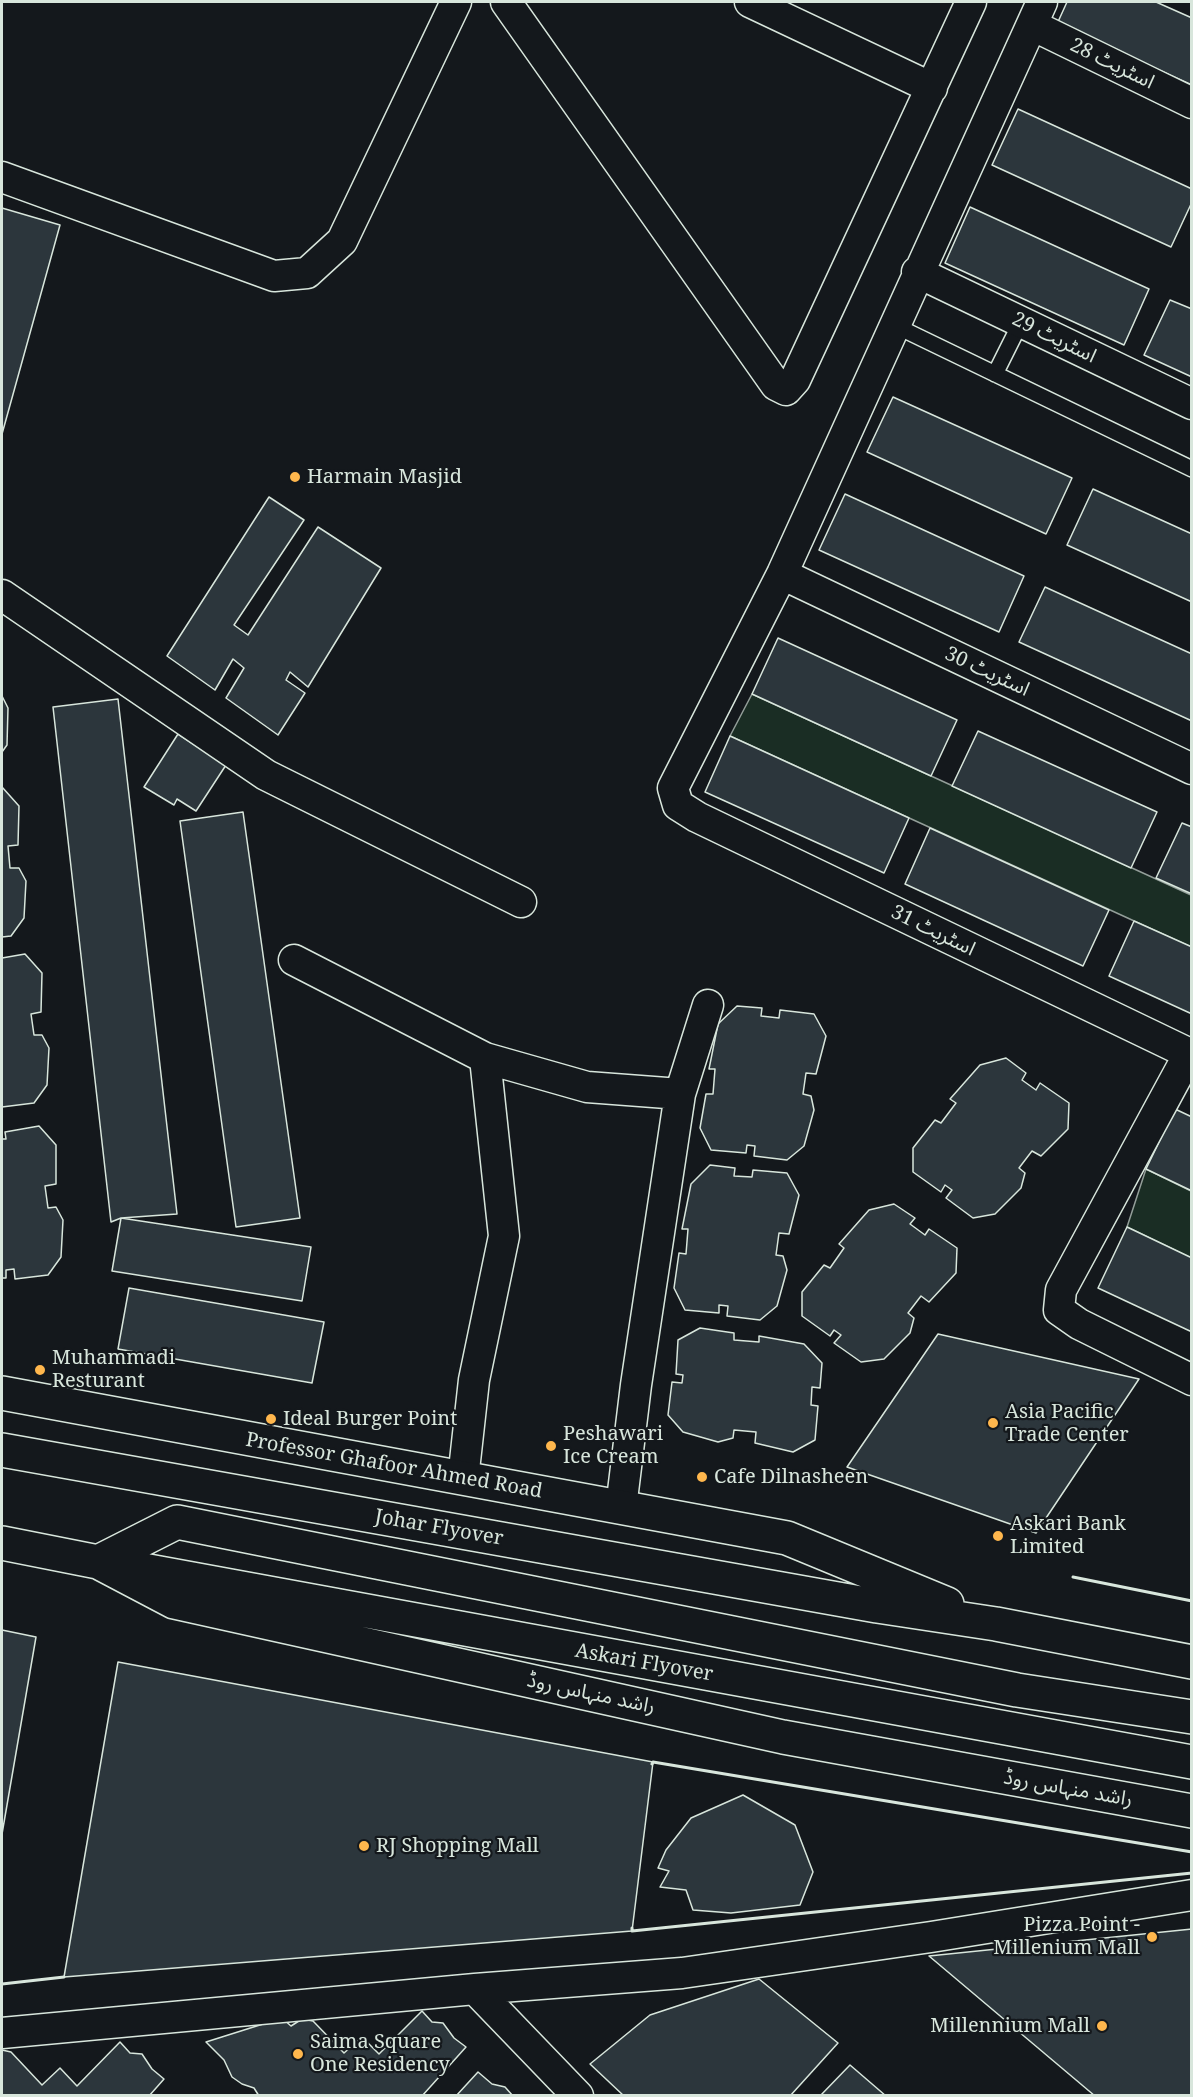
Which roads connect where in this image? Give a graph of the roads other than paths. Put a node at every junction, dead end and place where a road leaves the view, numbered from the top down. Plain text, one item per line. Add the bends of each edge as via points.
1 (456, 2) edge
2 (506, 2) edge
3 (750, 2) edge
4 (971, 2) edge
5 (1037, 13) edge
6 (932, 88) junction
7 (1191, 103) edge
8 (2, 177) edge
9 (918, 272) junction
10 (1021, 322) junction
11 (894, 325) junction
12 (995, 374) junction
13 (1191, 404) edge
14 (1191, 469) edge
15 (782, 574) junction
16 (2, 595) edge
17 (1191, 769) edge
18 (521, 902) dead end
19 (294, 960) dead end
20 (708, 1005) dead end
21 (1190, 1054) edge
22 (485, 1058) junction
23 (680, 1094) junction
24 (1191, 1380) edge
25 (2, 1393) edge
26 (2, 1450) edge
27 (463, 1479) junction
28 (621, 1508) junction
29 (2, 1543) edge
30 (98, 1562) junction
31 (996, 1624) junction
32 (1191, 1662) edge
33 (1191, 1717) edge
34 (1191, 1762) edge
35 (1191, 1811) edge
36 (1191, 1895) edge
37 (475, 1989) junction
38 (2, 2033) edge
39 (578, 2096) edge

1 - 8 street via 342,241 307,273 274,276
2 - 6 street via 776,385 786,390 795,380
3 - 6 street
4 - 6 street
5 - 7 street, اسٹریٹ 28
5 - 9 street
9 - 10 street, اسٹریٹ 29
9 - 11 street
10 - 12 lane
10 - 13 street, اسٹریٹ 29
11 - 12 lane
11 - 15 street
12 - 14 lane
15 - 17 street, اسٹریٹ 30
15 - 21 street, اسٹریٹ 31 via 673,788 678,805
16 - 18 street via 266,775
19 - 22 street
20 - 23 street
21 - 24 street, اسٹریٹ 31 via 1061,1290 1059,1310
22 - 23 street via 587,1087
22 - 27 street via 504,1236 474,1380
23 - 28 street
25 - 27 main road, Professor Ghafoor Ahmed Road
26 - 31 main road, Johar Flyover
27 - 28 main road, Professor Ghafoor Ahmed Road
28 - 31 main road, Professor Ghafoor Ahmed Road via 787,1538
29 - 30 main road, راشد منہاس روڈ
30 - 33 main road via 177,1522 1017,1690
30 - 34 main road, Askari Flyover
30 - 35 main road, راشد منہاس روڈ via 174,1602 783,1737
31 - 32 main road
36 - 37 street via 682,1973
37 - 38 street
37 - 39 street

